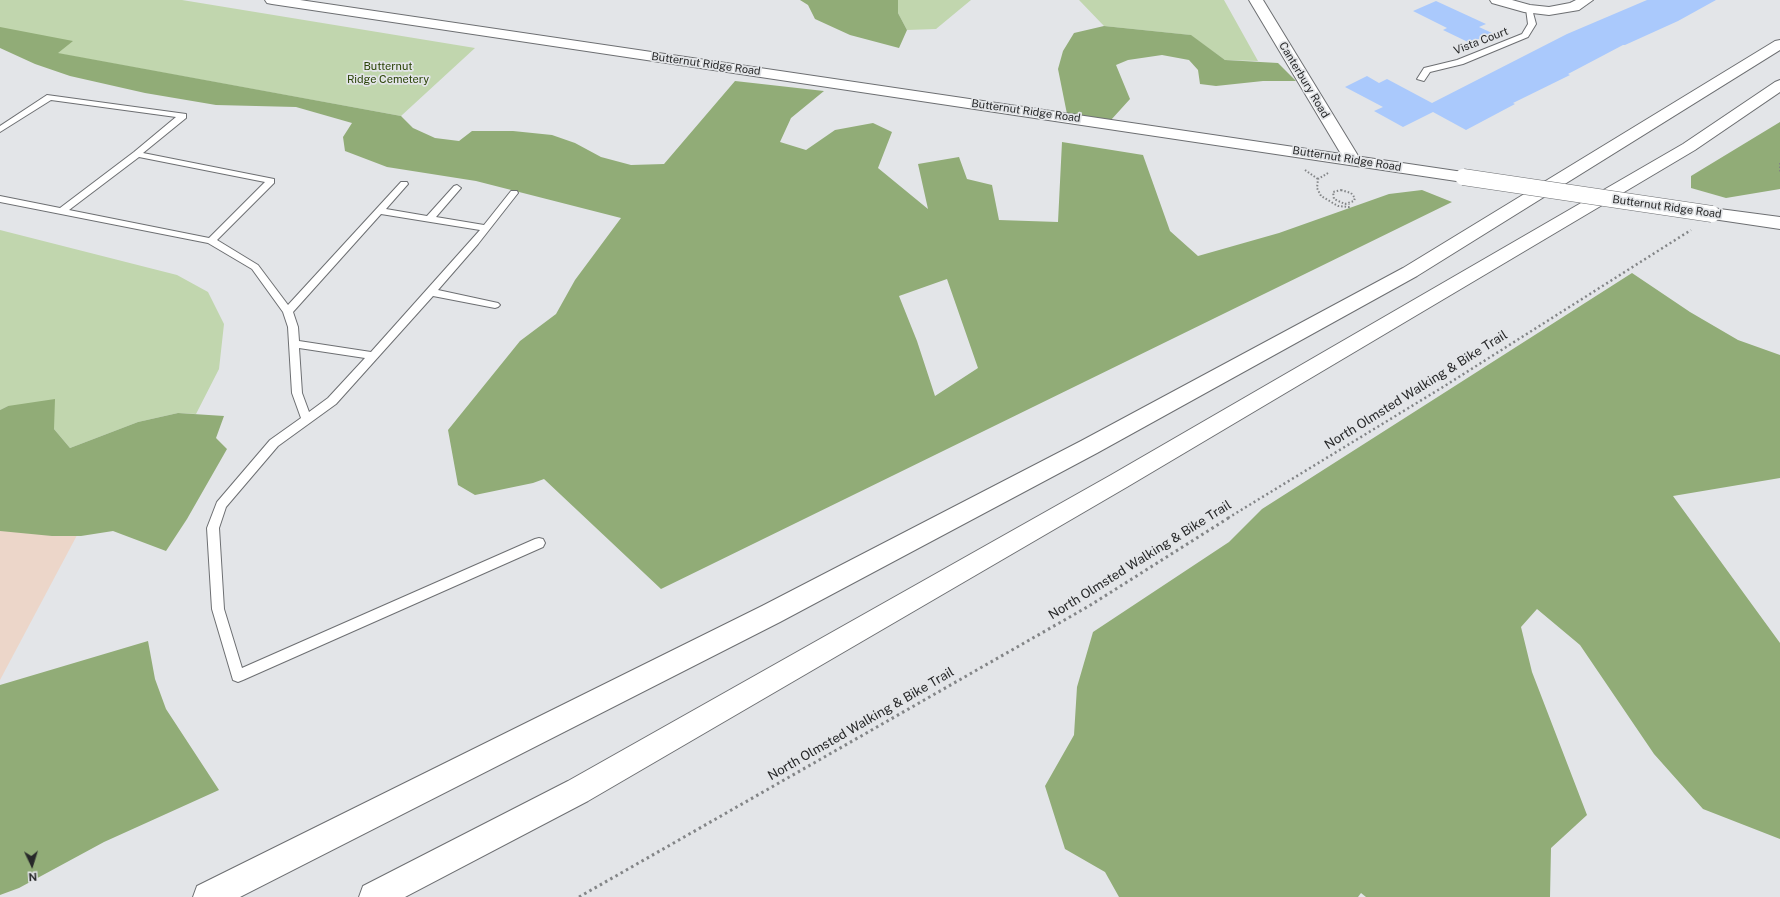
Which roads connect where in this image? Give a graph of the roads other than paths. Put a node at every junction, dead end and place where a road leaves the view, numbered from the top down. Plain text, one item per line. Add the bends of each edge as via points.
1 (272, 0) edge
2 (1256, 0) edge
3 (1497, 0) edge
4 (1586, 0) edge
5 (1529, 9) junction
6 (1780, 44) edge
7 (1421, 79) dead end
8 (1780, 84) edge
9 (0, 130) edge
10 (137, 154) junction
11 (1352, 159) junction
12 (404, 184) dead end
13 (457, 188) dead end
14 (514, 193) dead end
15 (0, 199) edge
16 (62, 211) junction
17 (379, 211) junction
18 (429, 219) junction
19 (1780, 223) edge
20 (486, 228) junction
21 (211, 241) junction
22 (432, 292) junction
23 (495, 305) dead end
24 (288, 311) junction
25 (294, 344) junction
26 (374, 356) junction
27 (307, 419) junction
28 (539, 543) dead end
29 (208, 897) edge
30 (374, 897) edge

1 - 11 main road, Butternut Ridge Road
2 - 11 main road, Canterbury Road
3 - 5 main road
4 - 5 main road via 1574,7 1549,11
5 - 7 lane, Vista Court via 1532,24 1525,36 1460,62 1427,70
6 - 29 main road via 1410,272 1096,443 771,614
8 - 30 main road via 1689,147 1119,482 578,791
9 - 10 lane via 50,97 183,116
10 - 16 lane
10 - 21 lane via 270,180
11 - 19 main road, Butternut Ridge Road, bridge
12 - 17 lane
13 - 18 lane
14 - 20 lane
15 - 16 lane
16 - 21 lane
17 - 18 lane
17 - 24 lane
18 - 20 lane
20 - 22 lane
21 - 24 lane via 255,267
22 - 23 lane
22 - 26 lane
24 - 25 lane via 293,327
25 - 26 lane
25 - 27 lane via 298,393
26 - 27 lane via 332,401
27 - 28 lane via 274,443 221,505 213,528 218,609 238,676

